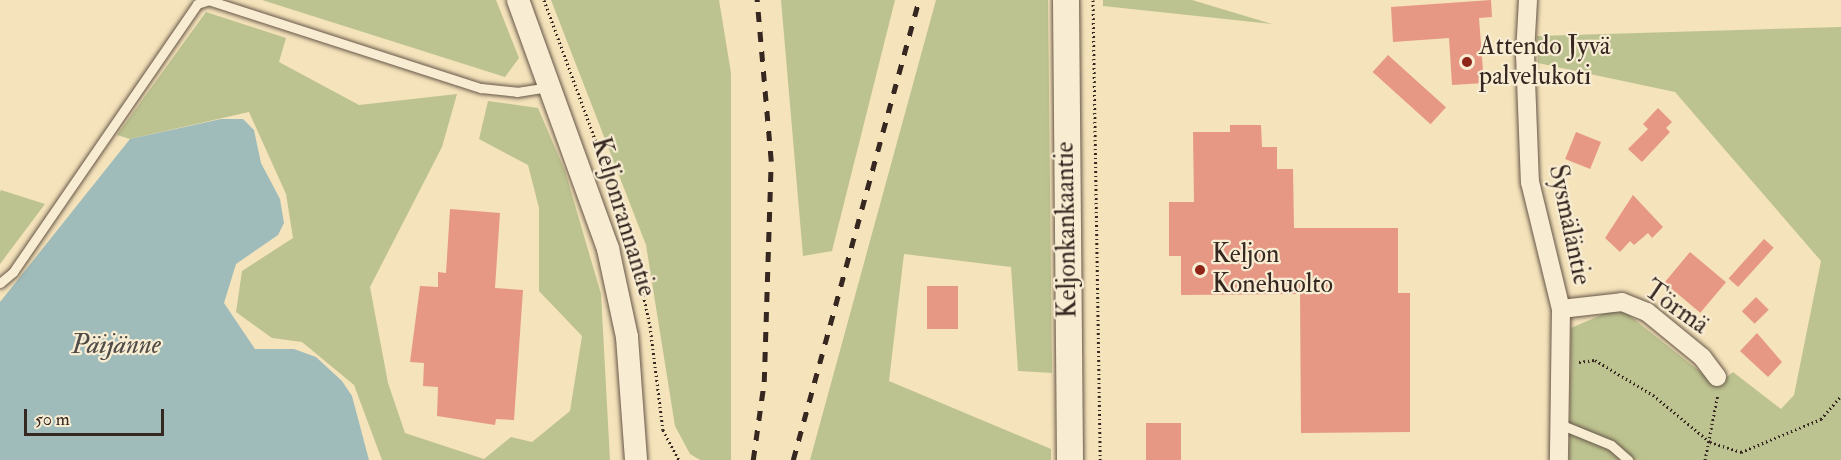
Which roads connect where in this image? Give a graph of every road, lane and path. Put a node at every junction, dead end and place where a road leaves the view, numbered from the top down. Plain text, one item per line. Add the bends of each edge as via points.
1 (208, 0) edge
2 (518, 0) edge
3 (1066, 0) edge
4 (1092, 0) edge
5 (1528, 0) edge
6 (552, 87) junction
7 (0, 283) edge
8 (1561, 309) junction
9 (1562, 365) junction
10 (1717, 377) joint
11 (1841, 396) edge
12 (1562, 425) junction
13 (1710, 442) junction
14 (636, 460) edge
15 (1070, 460) edge
16 (1100, 460) edge
17 (1559, 460) edge
18 (1628, 460) edge
19 (1705, 460) edge

1 - 6 lane via 481,88 518,92
1 - 7 lane via 197,4 13,272
2 - 6 street, Keljonrannantie
3 - 15 main road, Keljonkankaantie
4 - 16 path
5 - 8 street, Sysmäläntie via 1525,54 1530,182
6 - 14 street, Keljonrannantie via 608,249 620,299 633,393
8 - 9 street, Sysmäläntie
8 - 10 street, Törmä via 1622,302 1647,312 1702,357
9 - 12 street, Sysmäläntie
9 - 13 path via 1594,360 1653,395
10 - 13 path via 1719,397
11 - 13 path via 1821,419 1741,452
12 - 17 street, Sysmäläntie
12 - 18 lane via 1611,445
13 - 19 path

